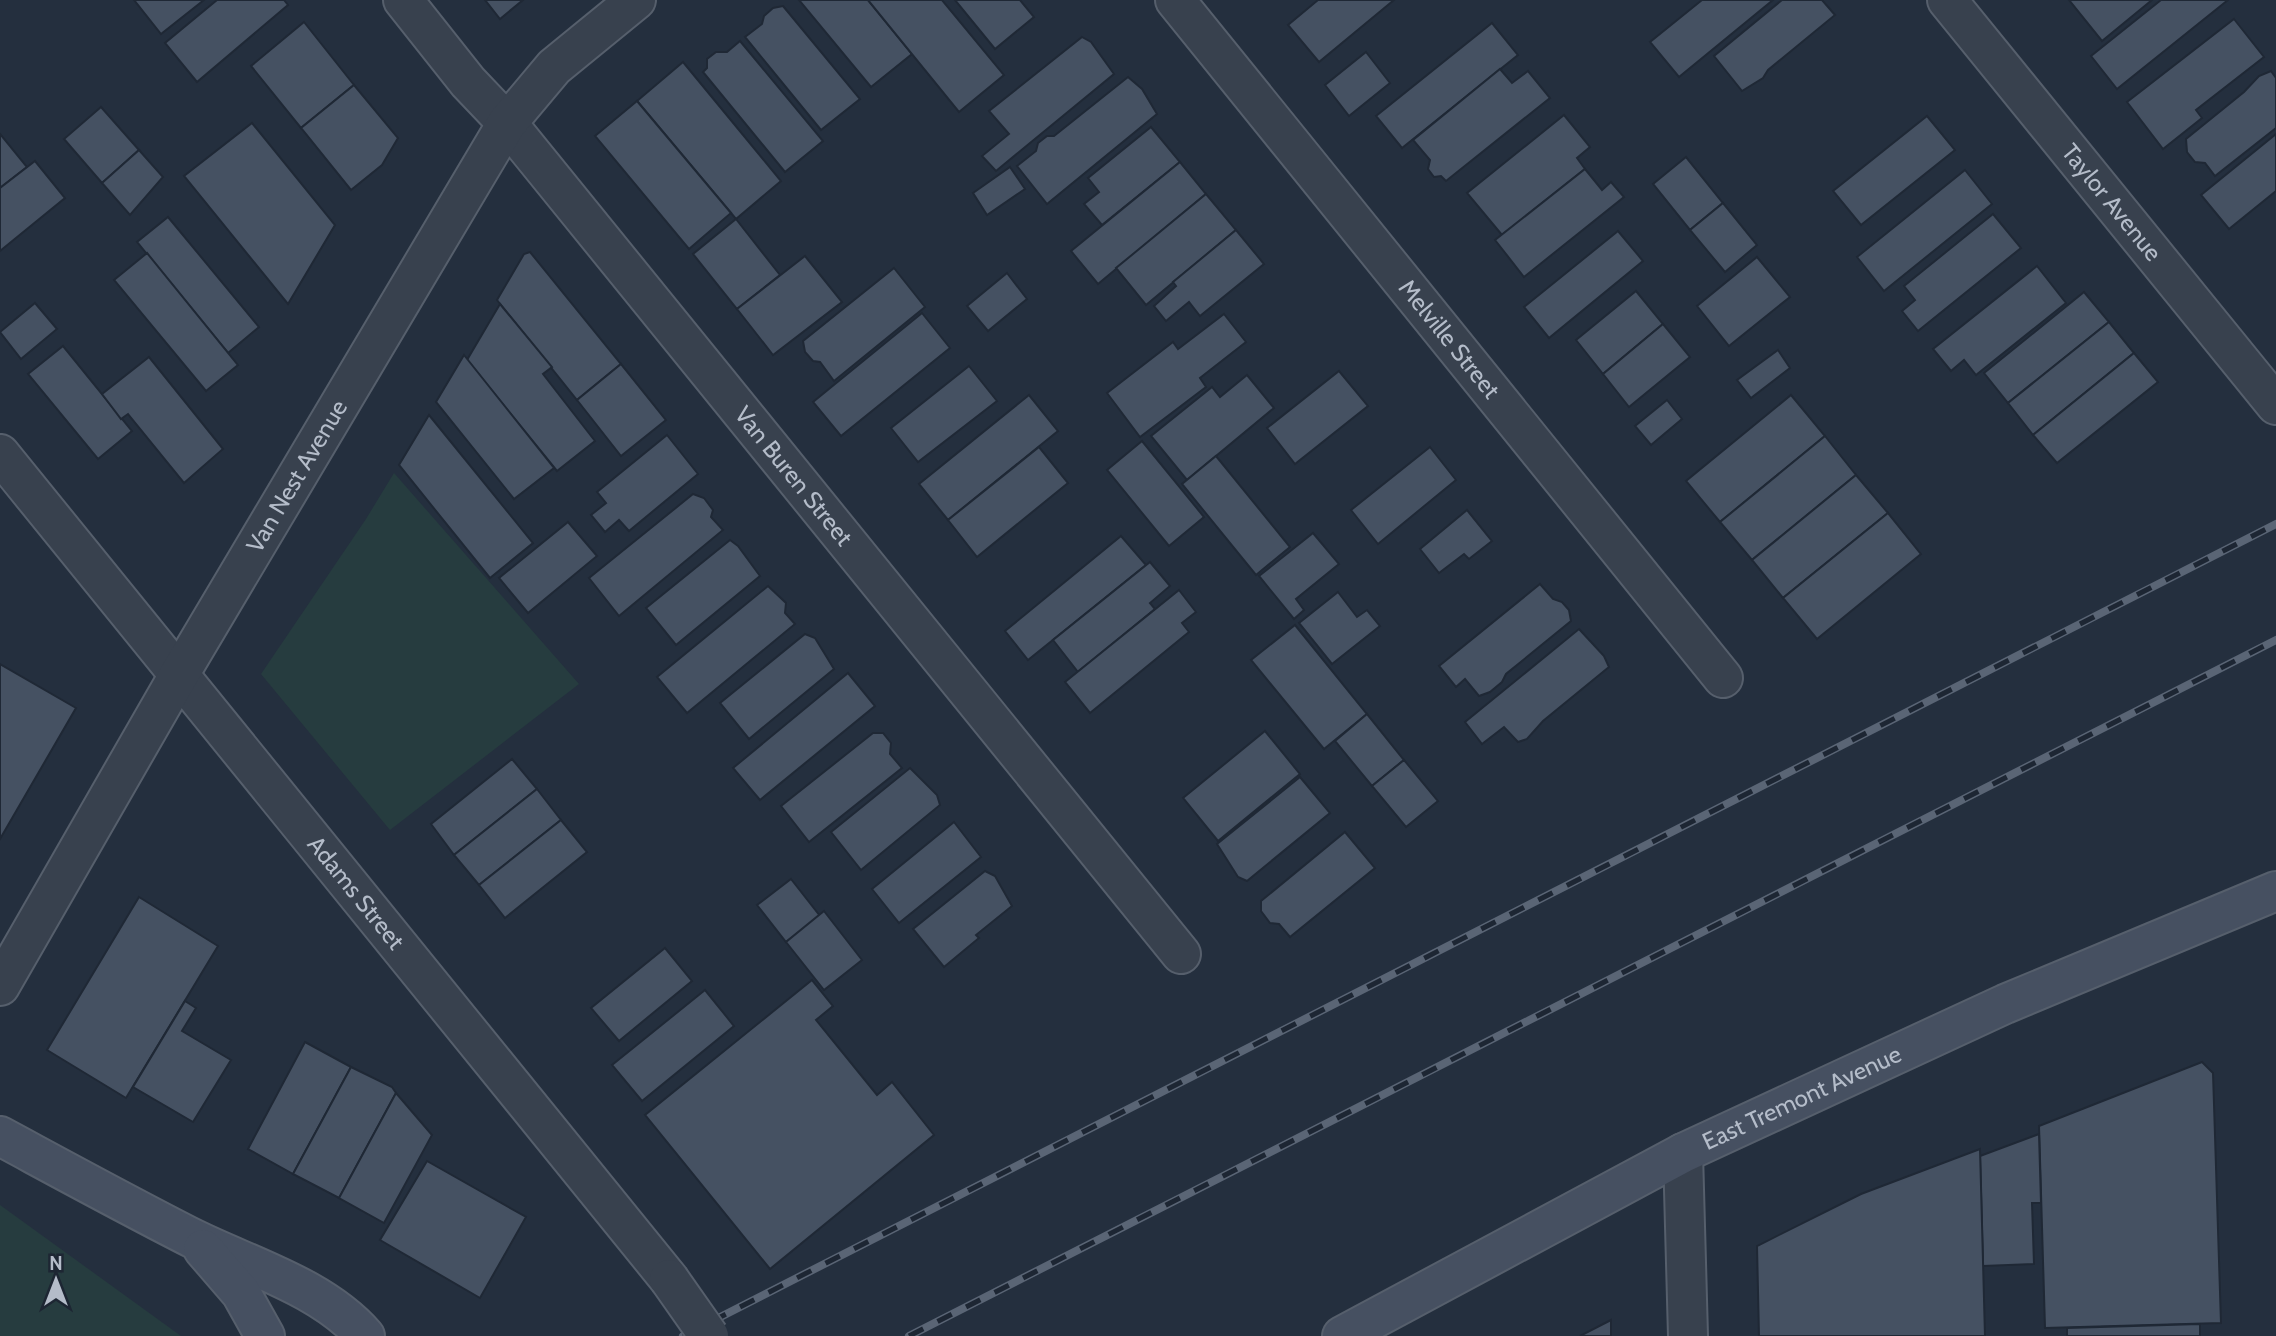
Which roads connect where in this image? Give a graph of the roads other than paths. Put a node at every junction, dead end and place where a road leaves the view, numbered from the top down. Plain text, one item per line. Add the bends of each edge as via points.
1 (403, 0) edge
2 (636, 0) edge
3 (1175, 0) edge
4 (1947, 0) edge
5 (507, 123) junction
6 (2276, 405) edge
7 (0, 454) edge
8 (180, 673) junction
9 (1723, 678) dead end
10 (2276, 891) edge
11 (1181, 954) dead end
12 (0, 986) edge
13 (0, 1136) edge
14 (1683, 1153) junction
15 (195, 1239) junction
16 (265, 1336) edge
17 (365, 1336) edge
18 (709, 1336) edge
19 (1342, 1336) edge
20 (1688, 1336) edge

1 - 5 street, Van Buren Street
2 - 5 street, Van Nest Avenue via 554,67
3 - 9 street, Melville Street
4 - 6 street, Taylor Avenue
5 - 8 street, Van Nest Avenue
5 - 11 street, Van Buren Street
7 - 8 street, Adams Street
8 - 12 street, Van Nest Avenue
8 - 18 street, Adams Street, bridge via 669,1279
10 - 14 main road, East Tremont Avenue via 2005,1004
13 - 15 main road
14 - 19 main road, East Tremont Avenue
14 - 20 street
15 - 16 main road via 241,1293
15 - 17 main road via 314,1296 351,1320

